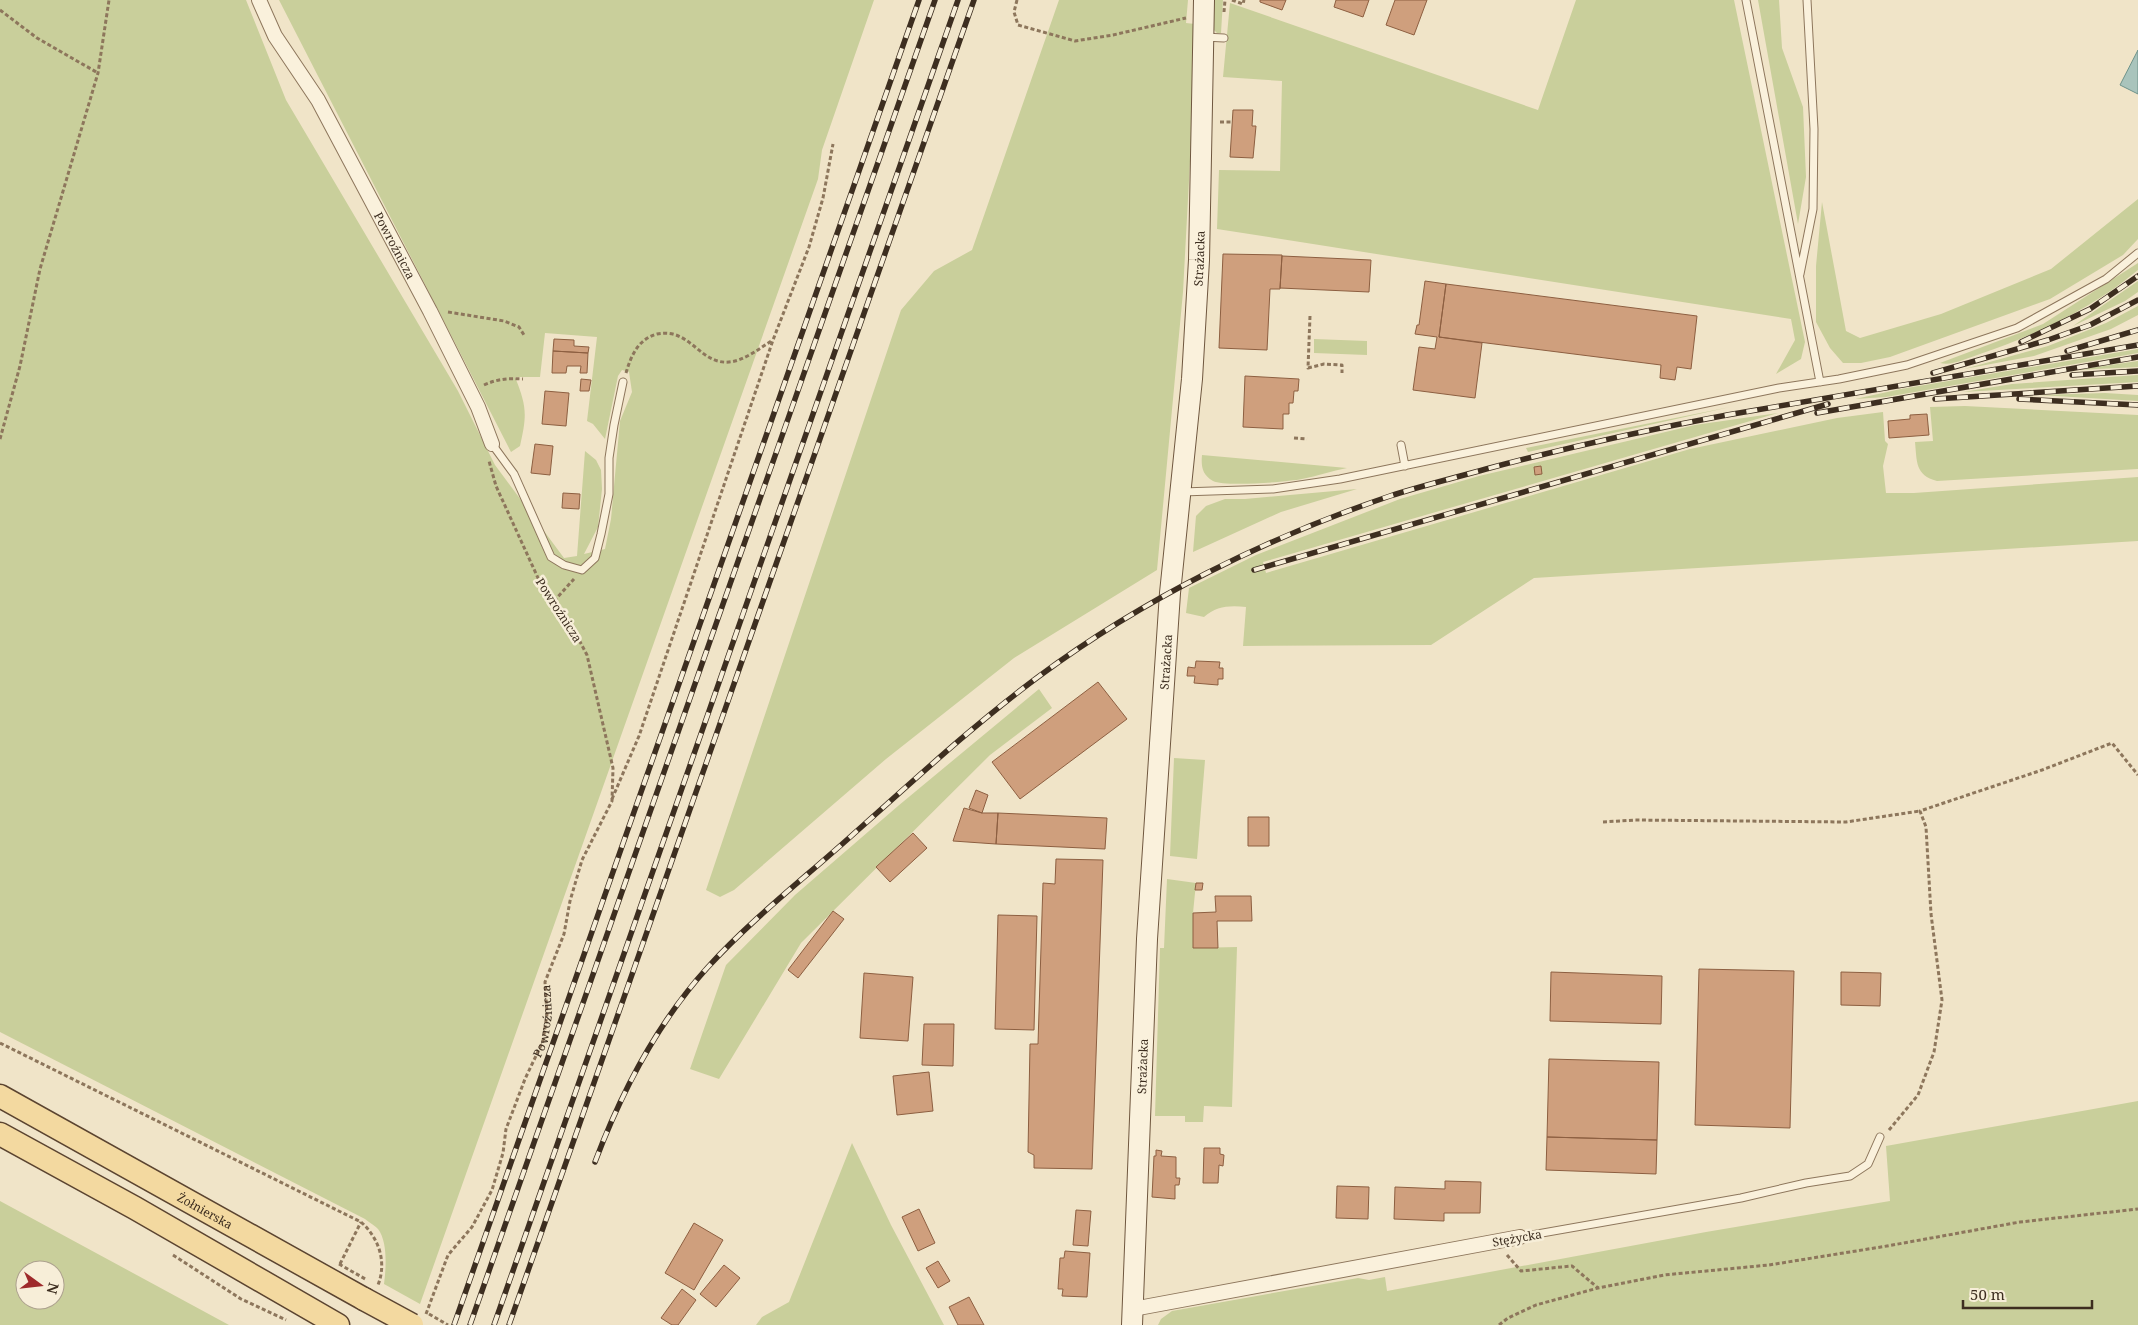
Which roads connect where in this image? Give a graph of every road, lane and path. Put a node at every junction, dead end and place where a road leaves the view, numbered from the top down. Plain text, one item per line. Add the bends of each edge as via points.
1 (109, 0) edge
2 (259, 0) edge
3 (1018, 0) edge
4 (1232, 0) edge
5 (1244, 0) edge
6 (1746, 0) edge
7 (1807, 0) edge
8 (1204, 7) edge
9 (0, 10) edge
10 (1203, 37) junction
11 (1224, 38) dead end
12 (98, 73) junction
13 (833, 144) dead end
14 (2138, 253) edge
15 (1799, 277) junction
16 (430, 311) junction
17 (1310, 316) dead end
18 (524, 336) dead end
19 (773, 340) junction
20 (1342, 373) dead end
21 (523, 379) dead end
22 (623, 382) joint
23 (1820, 382) junction
24 (470, 392) junction
25 (1294, 438) dead end
26 (0, 439) edge
27 (1307, 439) dead end
28 (492, 444) junction
29 (1401, 446) dead end
30 (1405, 466) junction
31 (1182, 492) junction
32 (582, 570) junction
33 (554, 601) junction
34 (2138, 774) edge
35 (612, 801) junction
36 (1920, 811) junction
37 (1604, 822) dead end
38 (0, 1043) edge
39 (0, 1096) edge
40 (0, 1134) edge
41 (1880, 1137) joint
42 (2138, 1208) edge
43 (361, 1222) junction
44 (1520, 1237) joint
45 (1498, 1241) junction
46 (339, 1264) dead end
47 (1598, 1288) junction
48 (370, 1294) junction
49 (241, 1299) dead end
50 (429, 1304) dead end
51 (1132, 1317) edge
52 (290, 1321) dead end
53 (338, 1325) edge
54 (412, 1325) edge
55 (1499, 1325) edge

1 - 12 path
2 - 16 street, Powroźnicza via 275,36 318,100
3 - 8 path via 1014,12 1018,25 1075,41 1113,35
4 - 5 path via 1242,4
6 - 15 lane
7 - 15 lane via 1814,129 1813,209
8 - 10 main road, Strażacka
9 - 12 path via 37,38
10 - 11 lane
10 - 31 main road, Strażacka via 1199,260
12 - 26 path via 40,269 20,366
13 - 19 path via 823,198 809,247
14 - 23 lane via 2106,279 2017,328 1907,365
15 - 23 lane
16 - 18 path via 504,321 519,327
16 - 24 street, Powroźnicza
17 - 20 path via 1308,368 1324,364 1342,365
19 - 22 path via 728,363 712,359 682,336 666,332 648,336 632,352
19 - 35 path via 639,736
21 - 24 path via 495,380
22 - 32 lane via 614,425 609,494 601,534 595,558
23 - 30 lane
24 - 28 street, Powroźnicza
25 - 27 path
28 - 32 lane via 514,474 551,557
28 - 33 path, Powroźnicza via 488,458 496,486 538,578
29 - 30 lane
30 - 31 lane via 1340,480 1273,489
31 - 51 main road, Strażacka via 1170,593 1147,930
32 - 33 path
33 - 35 path, Powroźnicza via 568,619 587,655 614,768
34 - 36 path via 2112,743
35 - 50 path, Powroźnicza via 582,860 564,934 545,982 547,1014 543,1041 506,1129 492,1190 472,1227 448,1255
36 - 37 path via 1846,822
36 - 41 path via 1926,826 1931,914 1942,1000 1934,1052 1918,1095 1895,1125
38 - 43 path
39 - 48 main road, Żołnierska
40 - 53 main road
41 - 44 lane, Stężycka via 1868,1164 1850,1176
42 - 47 path via 2020,1222 1769,1265 1664,1275
43 - 46 path
43 - 48 path via 373,1235 381,1257 382,1269
44 - 45 street, Stężycka
45 - 47 path via 1521,1271 1572,1266
45 - 51 street, Stężycka
47 - 55 path via 1536,1305
48 - 54 main road, Żołnierska, bridge
49 - 52 path

